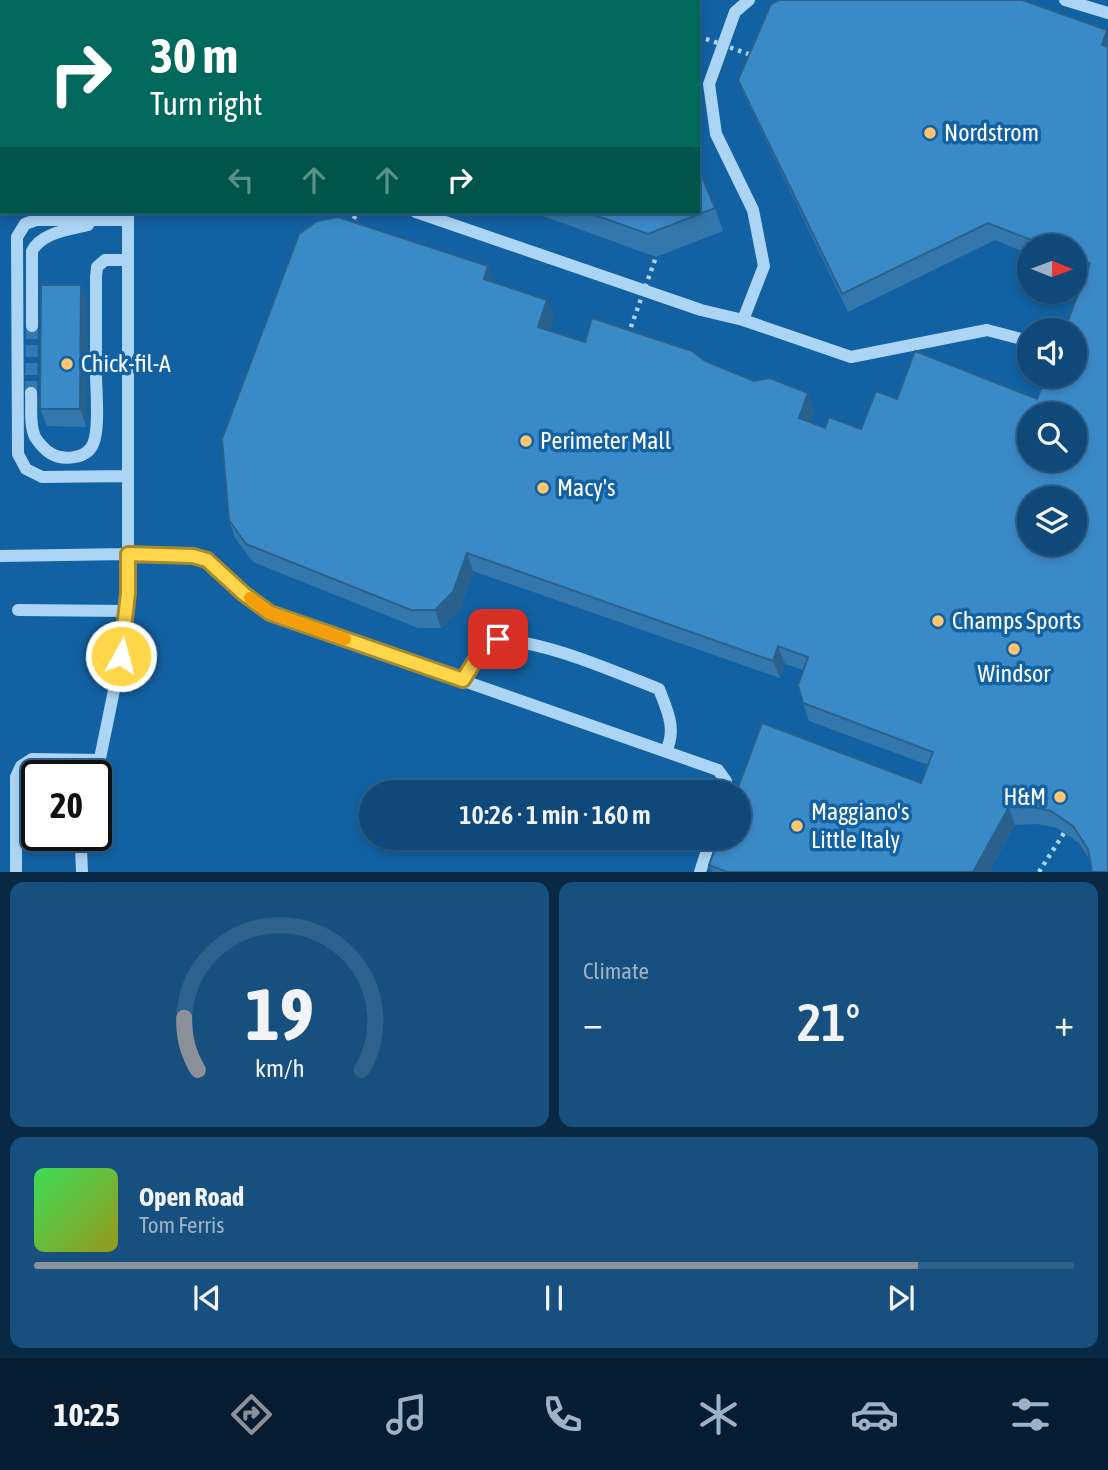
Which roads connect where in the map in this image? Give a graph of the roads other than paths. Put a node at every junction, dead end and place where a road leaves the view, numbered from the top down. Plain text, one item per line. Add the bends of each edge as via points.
1 (749, 0) edge
2 (1065, 0) edge
3 (1108, 13) edge
4 (422, 214) edge
5 (128, 216) edge
6 (105, 221) junction
7 (128, 260) junction
8 (743, 320) junction
9 (32, 326) tunnel mouth
10 (1017, 338) edge
11 (96, 358) dead end
12 (96, 373) dead end
13 (32, 393) tunnel mouth
14 (128, 476) junction
15 (128, 554) junction
16 (0, 556) edge
17 (18, 610) dead end
18 (127, 611) junction
19 (463, 680) junction
20 (666, 751) junction
21 (30, 760) edge
22 (100, 760) joint
23 (21, 766) edge
24 (725, 780) edge
25 (707, 850) edge
26 (81, 851) edge
27 (16, 872) edge
28 (82, 872) edge
29 (700, 872) edge

1 - 8 lane via 735,12 709,83 716,134 753,210 764,266
2 - 3 lane
4 - 8 lane via 701,310
5 - 6 lane
5 - 7 lane
6 - 9 lane via 52,234 36,244
6 - 14 lane via 36,220 25,224 17,237 18,454 26,469 42,477
7 - 11 lane via 105,260 97,267
7 - 14 lane
8 - 10 lane via 851,357 987,330
12 - 13 lane via 94,443 79,457 52,455 35,437
14 - 15 lane
15 - 16 lane
15 - 18 lane
15 - 19 lane via 207,560 270,613
17 - 18 lane
18 - 22 lane
19 - 20 lane
19 - 20 lane via 478,656 498,639 580,659 659,689 670,718 671,741
20 - 24 lane via 718,769
21 - 22 lane
23 - 27 lane via 16,777
25 - 29 lane
26 - 28 lane

